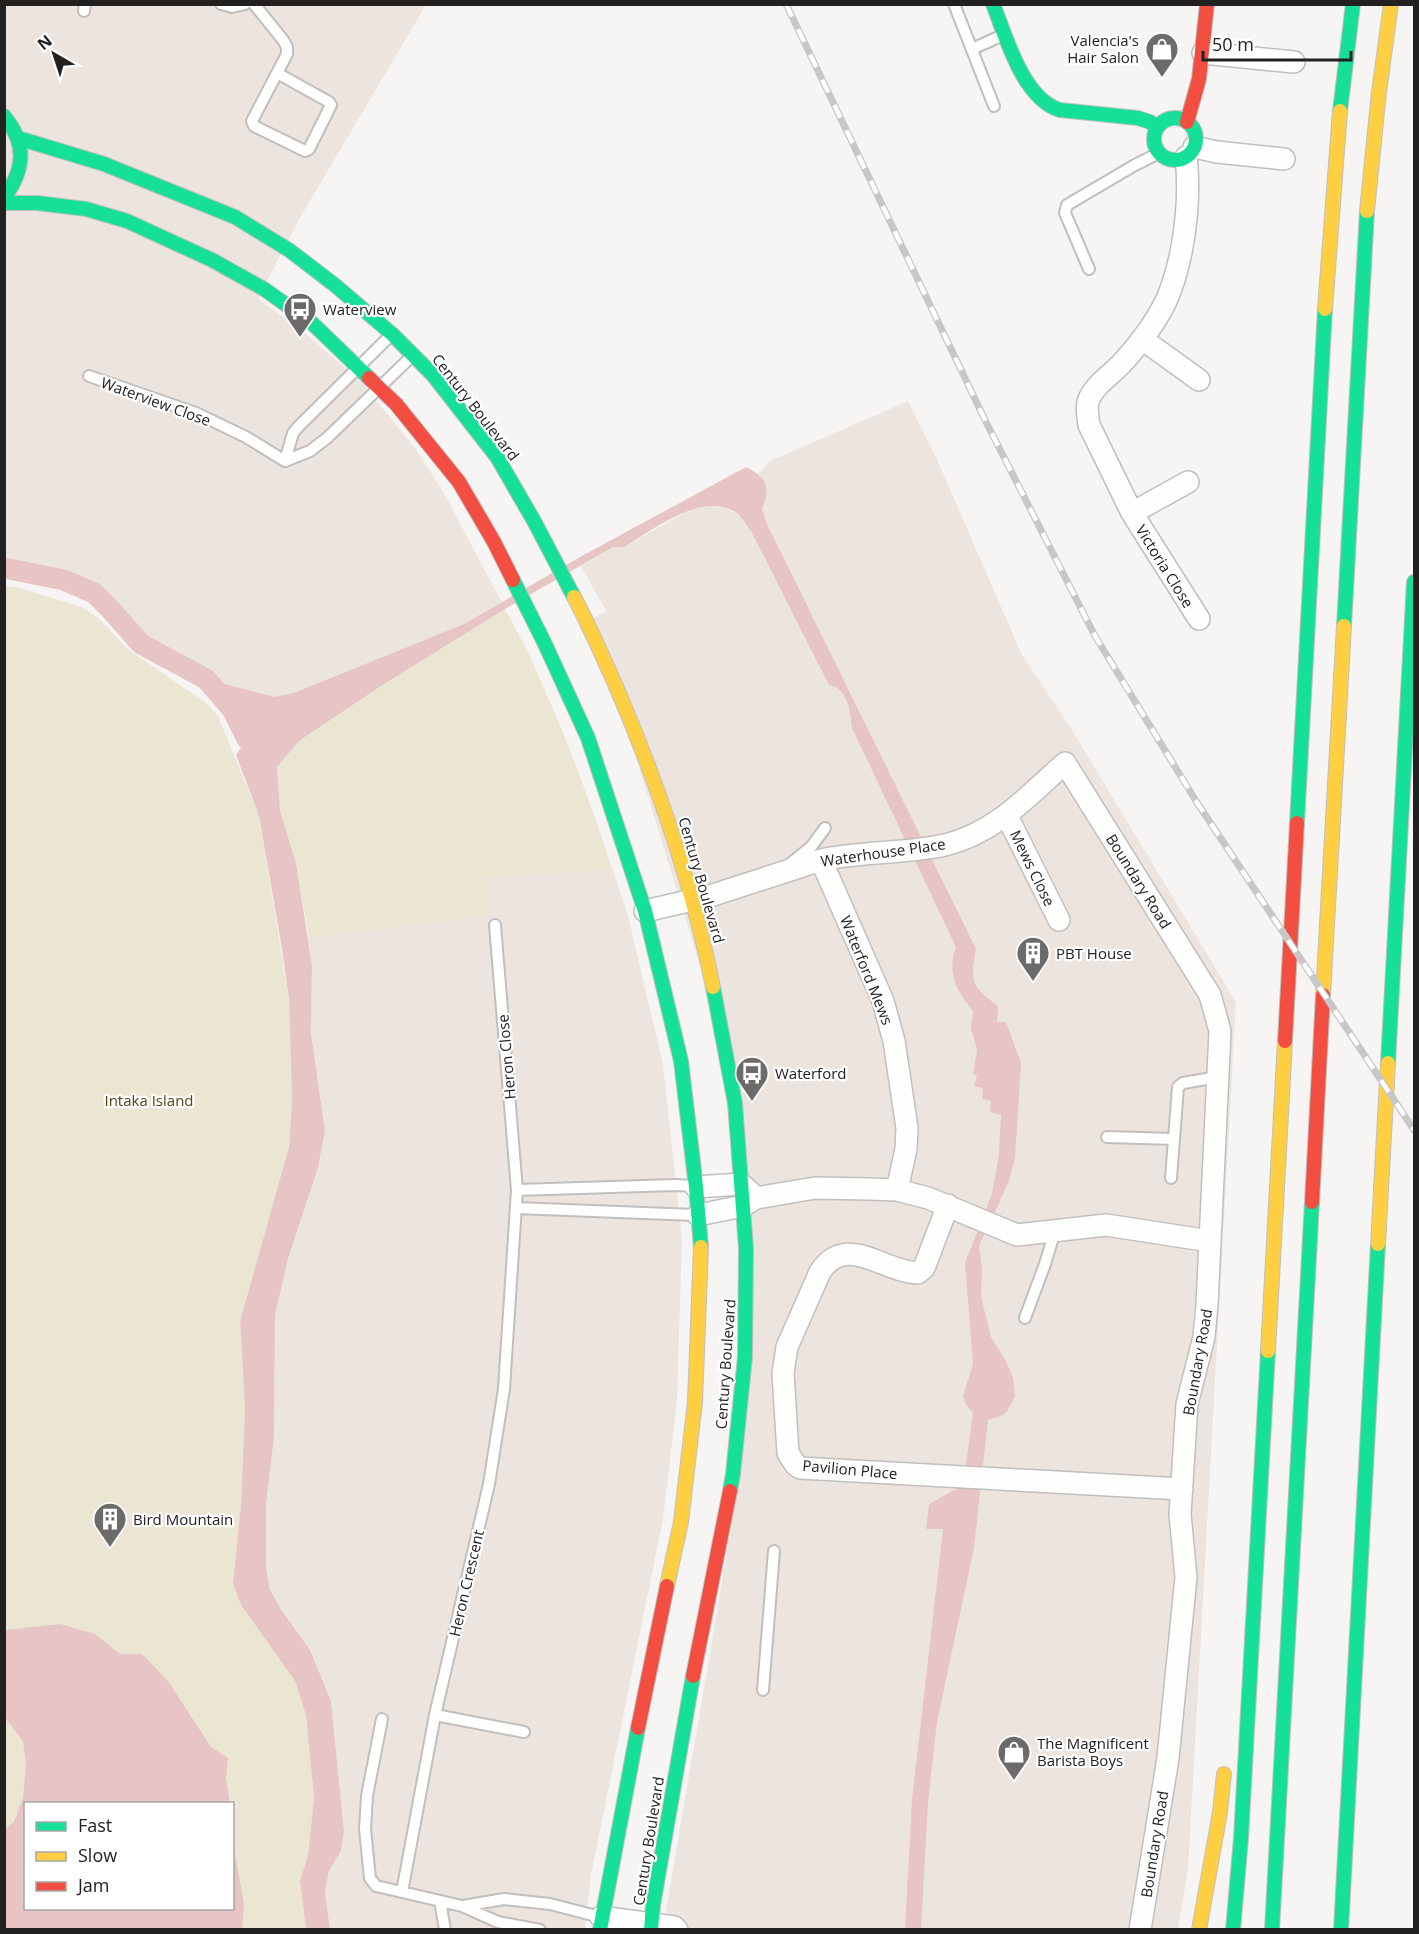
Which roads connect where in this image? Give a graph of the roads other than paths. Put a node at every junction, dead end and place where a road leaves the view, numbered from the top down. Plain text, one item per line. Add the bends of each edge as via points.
1 (221, 4) edge
2 (245, 4) edge
3 (254, 4) edge
4 (954, 4) edge
5 (993, 4) edge
6 (1207, 4) edge
7 (1353, 4) edge
8 (1391, 4) edge
9 (1006, 34) junction
10 (972, 49) junction
11 (1203, 52) junction
12 (1294, 62) dead end
13 (277, 73) junction
14 (994, 106) dead end
15 (4, 116) edge
16 (1188, 122) junction
17 (1157, 127) junction
18 (18, 138) junction
19 (1190, 152) junction
20 (1159, 153) junction
21 (1284, 159) dead end
22 (4, 198) edge
23 (4, 203) edge
24 (1089, 269) dead end
25 (392, 334) junction
26 (1142, 339) junction
27 (413, 355) junction
28 (359, 368) junction
29 (89, 376) dead end
30 (1199, 380) dead end
31 (378, 387) junction
32 (285, 461) junction
33 (1188, 482) dead end
34 (1132, 513) junction
35 (1414, 582) edge
36 (1199, 619) dead end
37 (1065, 763) joint
38 (1007, 816) junction
39 (825, 828) dead end
40 (821, 860) junction
41 (769, 877) junction
42 (693, 900) junction
43 (645, 911) junction
44 (1059, 920) dead end
45 (495, 925) dead end
46 (1287, 1005) junction
47 (1218, 1077) junction
48 (1107, 1137) dead end
49 (1174, 1139) junction
50 (1171, 1178) dead end
51 (696, 1187) junction
52 (517, 1190) junction
53 (897, 1190) junction
54 (747, 1196) junction
55 (948, 1205) junction
56 (516, 1208) junction
57 (698, 1215) junction
58 (1055, 1231) junction
59 (1210, 1241) junction
60 (1025, 1318) dead end
61 (1182, 1489) junction
62 (774, 1551) dead end
63 (1242, 1573) dead end
64 (763, 1690) dead end
65 (435, 1715) junction
66 (382, 1719) dead end
67 (524, 1732) dead end
68 (1226, 1757) dead end
69 (402, 1892) junction
70 (440, 1901) junction
71 (462, 1906) junction
72 (601, 1923) edge
73 (651, 1927) edge
74 (445, 1929) edge
75 (540, 1929) edge
76 (677, 1929) edge
77 (1140, 1929) edge
78 (1199, 1929) edge
79 (1233, 1929) edge
80 (1272, 1929) edge
81 (1341, 1929) edge

1 - 2 lane
3 - 13 lane via 287,47
4 - 10 lane
5 - 9 main road
6 - 11 main road
7 - 46 main road via 1328,258
8 - 80 main road via 1365,235
9 - 10 lane
9 - 17 main road via 1031,90 1048,105 1061,110 1138,118
10 - 14 lane
11 - 12 street
11 - 16 main road
13 - 13 lane via 253,124 305,151 330,103
15 - 18 main road
16 - 17 main road via 1171,118
16 - 19 main road via 1195,133
17 - 20 main road via 1154,140
18 - 22 main road via 22,156 19,174
18 - 25 main road, Century Boulevard via 104,164 235,217 289,250
19 - 20 main road via 1177,160
19 - 21 street
19 - 26 street via 1178,269 1165,302
20 - 24 lane via 1066,205 1065,213
23 - 28 main road, Century Boulevard via 86,209 127,221 212,260 264,289 312,323
25 - 27 main road, Century Boulevard
25 - 28 lane
26 - 30 street
26 - 34 street, Victoria Close via 1094,390 1087,415
27 - 31 lane
27 - 42 main road, Century Boulevard via 497,457 587,621 662,802
28 - 31 main road, Century Boulevard
28 - 32 lane via 293,433
29 - 32 lane, Waterview Close via 196,413
31 - 32 lane via 327,438 310,451
31 - 43 main road, Century Boulevard via 459,482 494,542 588,738
33 - 34 street, Victoria Close
34 - 36 street, Victoria Close
35 - 81 main road
37 - 38 street, Waterhouse Place
37 - 47 street, Boundary Road via 1210,995 1220,1031
38 - 40 street, Waterhouse Place via 980,832 932,847
38 - 44 street, Mews Close
39 - 41 lane via 812,847
40 - 41 street, Waterhouse Place
40 - 53 street, Waterford Mews via 883,1001 892,1033 907,1128
41 - 42 street, Waterhouse Place
42 - 43 street, Waterhouse Place
42 - 54 main road, Century Boulevard via 727,1054
43 - 51 main road, Century Boulevard via 681,1061
45 - 52 lane, Heron Close
46 - 63 main road
46 - 79 main road
47 - 49 lane via 1178,1087
47 - 59 street, Boundary Road
48 - 49 lane
49 - 50 lane
51 - 52 lane
51 - 54 street
51 - 57 main road, Century Boulevard
52 - 56 lane, Heron Crescent
53 - 54 street via 815,1188
53 - 55 street
54 - 57 street
54 - 73 main road, Century Boulevard via 745,1357 733,1474 697,1652
55 - 58 street via 1017,1234
55 - 61 street, Pavilion Place via 924,1268 918,1274 852,1254 833,1258 820,1272 787,1347 783,1373 788,1453 795,1464 800,1468
56 - 57 lane
56 - 65 lane, Heron Crescent via 504,1389 489,1484
57 - 72 main road, Century Boulevard via 701,1247 695,1402 681,1522
58 - 59 street via 1106,1225
58 - 60 lane
59 - 61 street, Boundary Road via 1204,1337 1187,1404
61 - 77 street, Boundary Road via 1185,1588 1168,1758
62 - 64 lane
65 - 67 lane
65 - 69 lane, Heron Crescent
66 - 69 lane via 366,1806 370,1878 376,1886
68 - 78 main road
69 - 70 lane
70 - 71 lane
70 - 74 lane
71 - 72 lane via 504,1899 550,1904
71 - 75 lane via 498,1922
72 - 73 street
73 - 76 street

